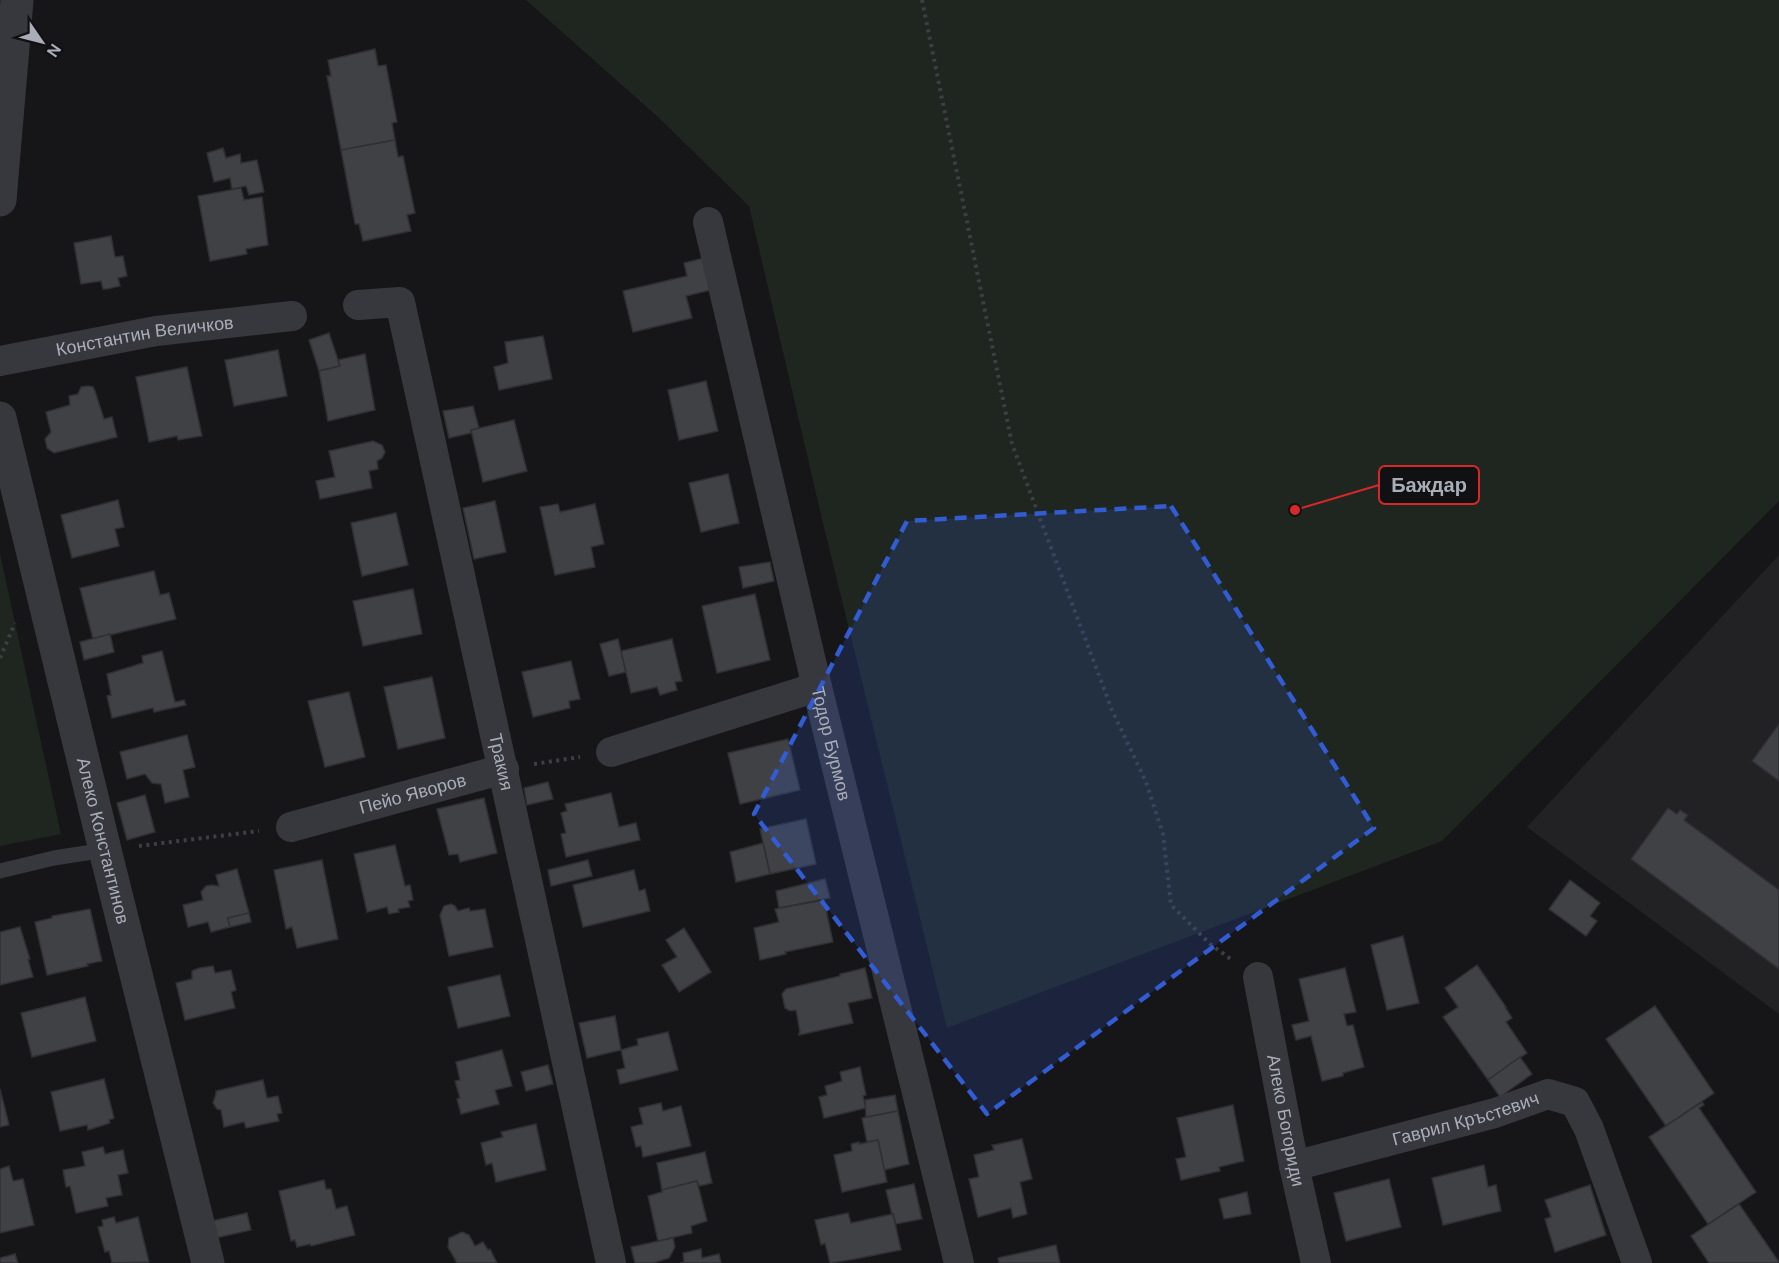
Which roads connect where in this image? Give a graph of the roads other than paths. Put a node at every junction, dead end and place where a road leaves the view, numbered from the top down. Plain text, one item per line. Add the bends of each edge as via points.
1 (17, 0) edge
2 (0, 200) edge
3 (708, 222) dead end
4 (358, 305) dead end
5 (292, 316) dead end
6 (0, 361) edge
7 (0, 418) edge
8 (817, 687) junction
9 (611, 752) road end
10 (504, 769) junction
11 (291, 826) road end
12 (105, 850) junction
13 (0, 871) edge
14 (1258, 978) road end
15 (1294, 1166) junction
16 (208, 1263) edge
17 (611, 1263) edge
18 (959, 1263) edge
19 (1316, 1263) edge
20 (1638, 1263) edge

1 - 2 street
3 - 8 street, Тодор Бурмов
4 - 10 street, Тракия via 400,302
5 - 6 street, Константин Величков via 156,331
7 - 12 street, Алеко Константинов
8 - 9 street
8 - 18 street, Тодор Бурмов
10 - 11 street, Пейо Яворов
10 - 17 street, Тракия
12 - 13 lane
12 - 16 street, Алеко Константинов
14 - 15 street, Алеко Богориди
15 - 19 street, Алеко Богориди
15 - 20 street, Гаврил Кръстевич via 1495,1113 1548,1094 1575,1102 1589,1129

